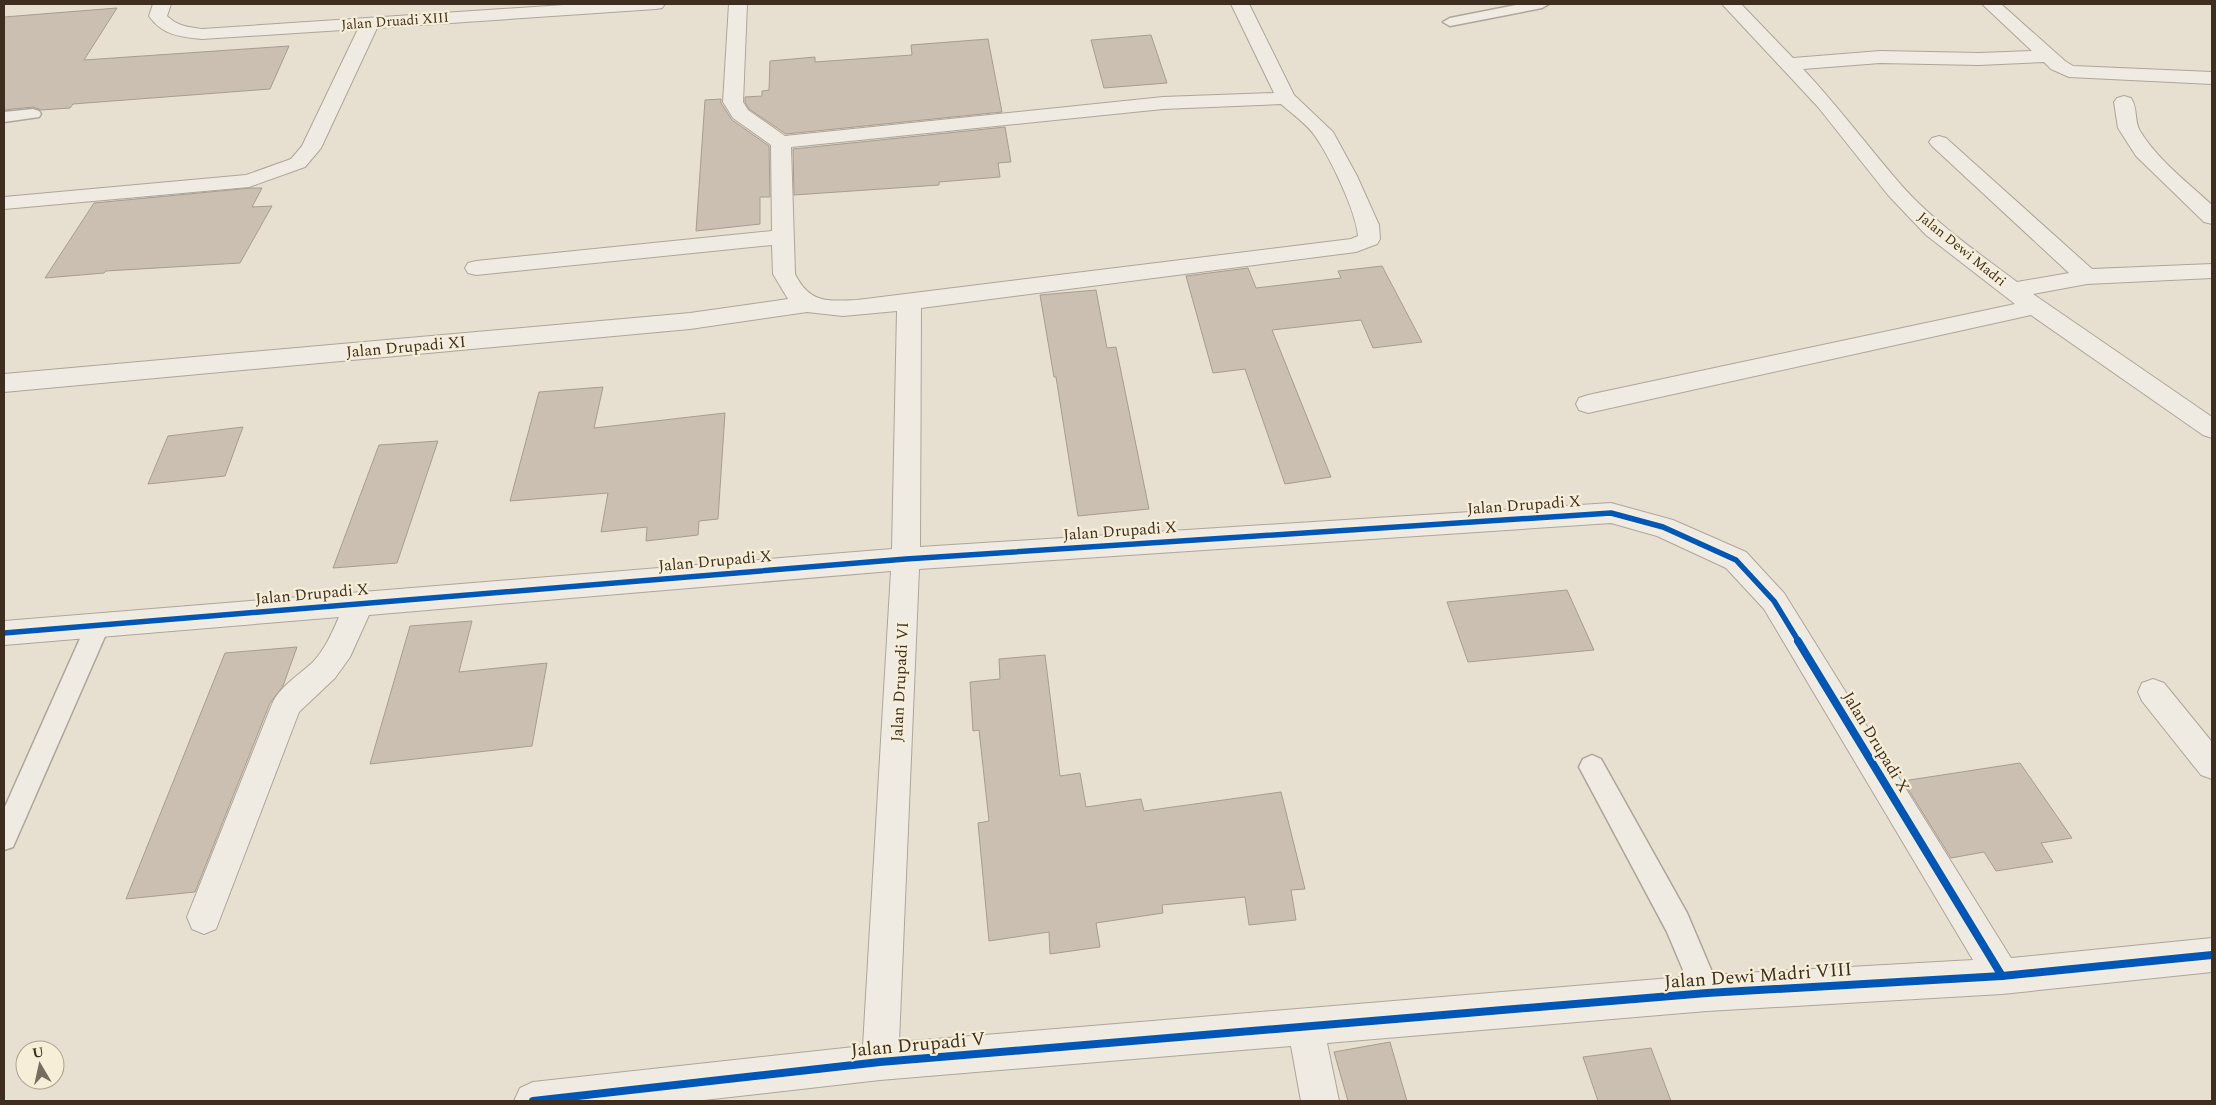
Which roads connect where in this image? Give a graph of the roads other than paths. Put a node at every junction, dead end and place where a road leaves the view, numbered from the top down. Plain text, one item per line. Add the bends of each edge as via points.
1 (162, 4) edge
2 (656, 4) edge
3 (738, 4) edge
4 (1240, 4) edge
5 (1542, 4) edge
6 (1730, 4) edge
7 (1991, 4) edge
8 (1450, 22) dead end
9 (370, 23) junction
10 (2048, 56) junction
11 (1788, 64) junction
12 (2212, 78) edge
13 (1286, 98) junction
14 (2124, 102) dead end
15 (33, 114) dead end
16 (4, 116) edge
17 (1939, 142) dead end
18 (781, 143) junction
19 (4, 203) edge
20 (2212, 217) edge
21 (784, 237) junction
22 (476, 268) dead end
23 (2212, 271) edge
24 (2087, 277) junction
25 (2011, 290) junction
26 (909, 302) junction
27 (808, 304) junction
28 (2035, 307) junction
29 (4, 383) edge
30 (1588, 404) dead end
31 (2212, 429) edge
32 (906, 559) junction
33 (359, 604) junction
34 (98, 625) junction
35 (4, 633) edge
36 (2153, 692) dead end
37 (2212, 765) edge
38 (1592, 767) dead end
39 (4, 838) edge
40 (204, 917) dead end
41 (2212, 954) edge
42 (2002, 976) junction
43 (1707, 993) junction
44 (1306, 1028) junction
45 (880, 1062) junction
46 (533, 1101) edge
47 (1320, 1101) edge

1 - 9 street, Jalan Druadi XIII via 158,16 164,25 178,32 202,34
2 - 9 street, Jalan Druadi XIII
3 - 18 street via 733,102 740,114
4 - 13 street
5 - 8 lane
6 - 11 street, Jalan Dewi Madri
7 - 10 street
9 - 19 street via 311,148 298,163 249,181
10 - 11 street via 1979,59 1880,57
10 - 12 street via 2068,71
11 - 25 street, Jalan Dewi Madri via 1825,103 1895,191 1934,230
13 - 18 street via 1163,102
13 - 26 street, Jalan Drupadi XI via 1323,132 1347,176 1368,225 1369,239 1356,245
14 - 20 street via 2128,128 2143,152
15 - 16 lane
17 - 24 street
18 - 21 street
21 - 22 street
21 - 27 street via 784,274 791,288
23 - 24 street
24 - 25 street
25 - 28 street, Jalan Dewi Madri
26 - 27 street, Jalan Drupadi XI via 836,309
26 - 32 street, Jalan Drupadi VI
27 - 29 street, Jalan Drupadi XI via 690,321
28 - 30 street
28 - 31 street, Jalan Dewi Madri
32 - 33 street, Jalan Drupadi X
32 - 42 street, Jalan Drupadi X via 1611,513 1663,527 1736,560 1774,601
32 - 45 street, Jalan Drupadi VI
33 - 34 street, Jalan Drupadi X
33 - 40 street via 340,648 325,668 287,704
34 - 35 street, Jalan Drupadi X
34 - 39 lane
36 - 37 street
38 - 43 lane via 1677,923
41 - 42 street, Jalan Dewi Madri VIII
42 - 43 street, Jalan Dewi Madri VIII
43 - 44 street, Jalan Dewi Madri VIII
44 - 45 street, Jalan Drupadi V
44 - 47 street
45 - 46 street, Jalan Drupadi V

